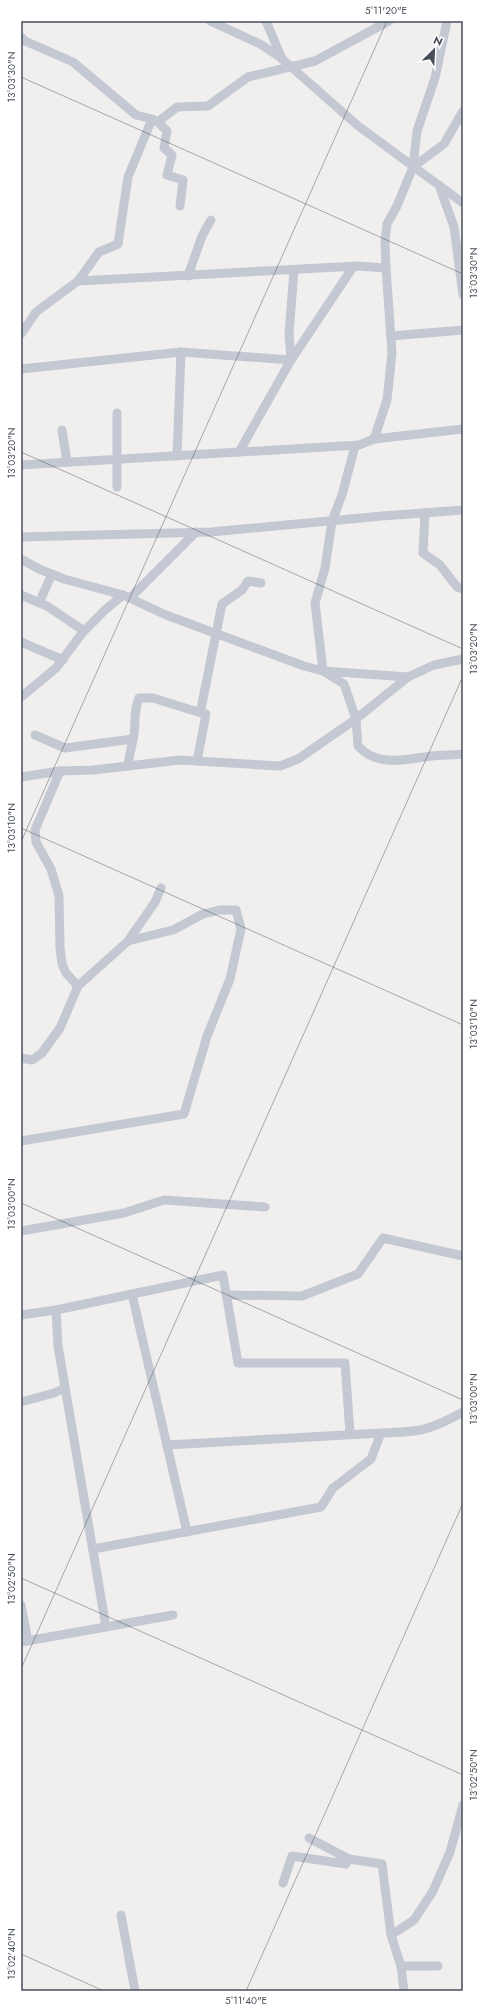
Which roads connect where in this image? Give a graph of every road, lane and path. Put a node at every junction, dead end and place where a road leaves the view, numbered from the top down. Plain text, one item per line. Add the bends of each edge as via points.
1 (210, 21) edge
2 (266, 21) edge
3 (389, 21) edge
4 (447, 21) edge
5 (21, 37) edge
6 (282, 59) junction
7 (292, 67) junction
8 (463, 111) edge
9 (155, 121) junction
10 (413, 167) junction
11 (439, 185) junction
12 (463, 203) edge
13 (180, 206) dead end
14 (211, 220) dead end
15 (353, 267) junction
16 (386, 268) junction
17 (294, 270) junction
18 (188, 276) junction
19 (78, 281) junction
20 (463, 295) edge
21 (463, 330) edge
22 (21, 334) edge
23 (391, 336) junction
24 (180, 352) junction
25 (291, 360) junction
26 (21, 369) edge
27 (117, 413) dead end
28 (463, 429) edge
29 (62, 430) dead end
30 (374, 439) junction
31 (355, 446) junction
32 (239, 452) junction
33 (177, 456) junction
34 (116, 460) junction
35 (67, 462) junction
36 (21, 465) edge
37 (117, 487) dead end
38 (463, 510) edge
39 (425, 513) junction
40 (332, 521) junction
41 (196, 532) junction
42 (21, 537) edge
43 (21, 559) edge
44 (52, 574) junction
45 (261, 583) dead end
46 (463, 589) edge
47 (21, 595) edge
48 (126, 597) junction
49 (39, 603) junction
50 (84, 631) junction
51 (216, 634) junction
52 (21, 642) edge
53 (463, 659) edge
54 (63, 660) junction
55 (323, 671) junction
56 (408, 677) junction
57 (21, 697) edge
58 (201, 713) junction
59 (356, 719) junction
60 (35, 735) dead end
61 (133, 739) junction
62 (463, 754) edge
63 (197, 761) junction
64 (128, 766) junction
65 (60, 771) junction
66 (21, 777) edge
67 (161, 888) dead end
68 (128, 941) junction
69 (78, 986) junction
70 (21, 1058) edge
71 (21, 1141) edge
72 (265, 1207) dead end
73 (21, 1230) edge
74 (463, 1256) edge
75 (132, 1294) junction
76 (226, 1295) junction
77 (56, 1310) junction
78 (21, 1316) edge
79 (65, 1388) junction
80 (21, 1402) edge
81 (463, 1412) edge
82 (381, 1432) junction
83 (350, 1434) junction
84 (167, 1445) junction
85 (187, 1532) junction
86 (93, 1549) junction
87 (21, 1605) edge
88 (173, 1615) dead end
89 (106, 1627) junction
90 (24, 1641) edge
91 (463, 1805) edge
92 (309, 1838) dead end
93 (349, 1859) junction
94 (283, 1883) dead end
95 (121, 1915) dead end
96 (391, 1935) junction
97 (401, 1966) junction
98 (438, 1966) dead end
99 (135, 1991) edge
100 (404, 1991) edge

1 - 6 street via 260,44
2 - 6 street
3 - 7 street via 315,61
4 - 10 street via 435,78 417,131
5 - 9 street via 73,62 136,115
6 - 7 street
7 - 9 street via 248,77 208,106 177,107
7 - 10 street via 357,125
8 - 10 street via 444,144
9 - 13 street via 167,131 164,148 172,155 168,175 183,180
9 - 19 street via 128,178 118,244 99,252
10 - 11 street
10 - 16 street via 398,206 387,224
11 - 12 street
11 - 20 street via 454,227
14 - 18 street via 202,236
15 - 16 street
15 - 17 street
15 - 25 street
16 - 23 street
17 - 18 street
17 - 25 street via 289,334
18 - 19 street
19 - 22 street via 36,312
21 - 23 street
23 - 30 street via 392,353 387,400
24 - 25 street
24 - 26 street
24 - 33 street
25 - 32 street
27 - 34 street
28 - 30 street
29 - 35 street
30 - 31 street
31 - 32 street
31 - 40 street via 342,496
32 - 33 street
33 - 34 street
34 - 35 street
34 - 37 street
35 - 36 street
38 - 39 street
39 - 40 street
39 - 46 street via 423,553 440,565 457,587
40 - 41 street
40 - 55 street via 325,568 315,603
41 - 42 street
41 - 48 street
43 - 44 street
44 - 48 street
44 - 49 street
45 - 51 street via 248,581 242,590 222,604
47 - 49 street
48 - 50 street via 105,610
48 - 51 street
49 - 50 street
50 - 54 street
51 - 55 street
51 - 58 street
52 - 54 street
53 - 56 street via 434,665
54 - 57 street
55 - 56 street
55 - 59 street via 344,684
56 - 59 street
58 - 61 street via 153,698 138,698 134,710
58 - 63 street via 206,714
59 - 62 street via 358,746 365,754 398,762
59 - 63 street via 298,759 280,766
60 - 61 street via 65,748
61 - 64 street
63 - 64 street via 180,760
64 - 65 street
65 - 66 street
65 - 69 street via 35,830 36,842 50,869 59,896 62,964 66,973
67 - 68 street via 155,902
68 - 69 street
68 - 71 street via 173,930 203,914 219,910 236,910 241,928 230,978 207,1036 184,1114
69 - 70 street via 60,1028 51,1041 36,1058
72 - 73 street via 164,1200 124,1213
74 - 76 street via 383,1238 358,1274 302,1296
75 - 76 street via 223,1275
75 - 77 street
75 - 84 street
76 - 83 street via 238,1363 345,1364
77 - 78 street
77 - 79 street via 58,1346
79 - 80 street
79 - 86 street
81 - 82 street via 437,1426 417,1432
82 - 83 street
82 - 85 street via 371,1459 333,1488 321,1507
83 - 84 street
84 - 85 street
85 - 86 street
86 - 89 street
87 - 90 street
88 - 89 street
89 - 90 street
91 - 96 street via 450,1852 434,1891 414,1920
92 - 93 street
93 - 94 street via 346,1864 292,1856
93 - 96 street via 382,1864
95 - 99 street
96 - 97 street
97 - 98 street
97 - 100 street

